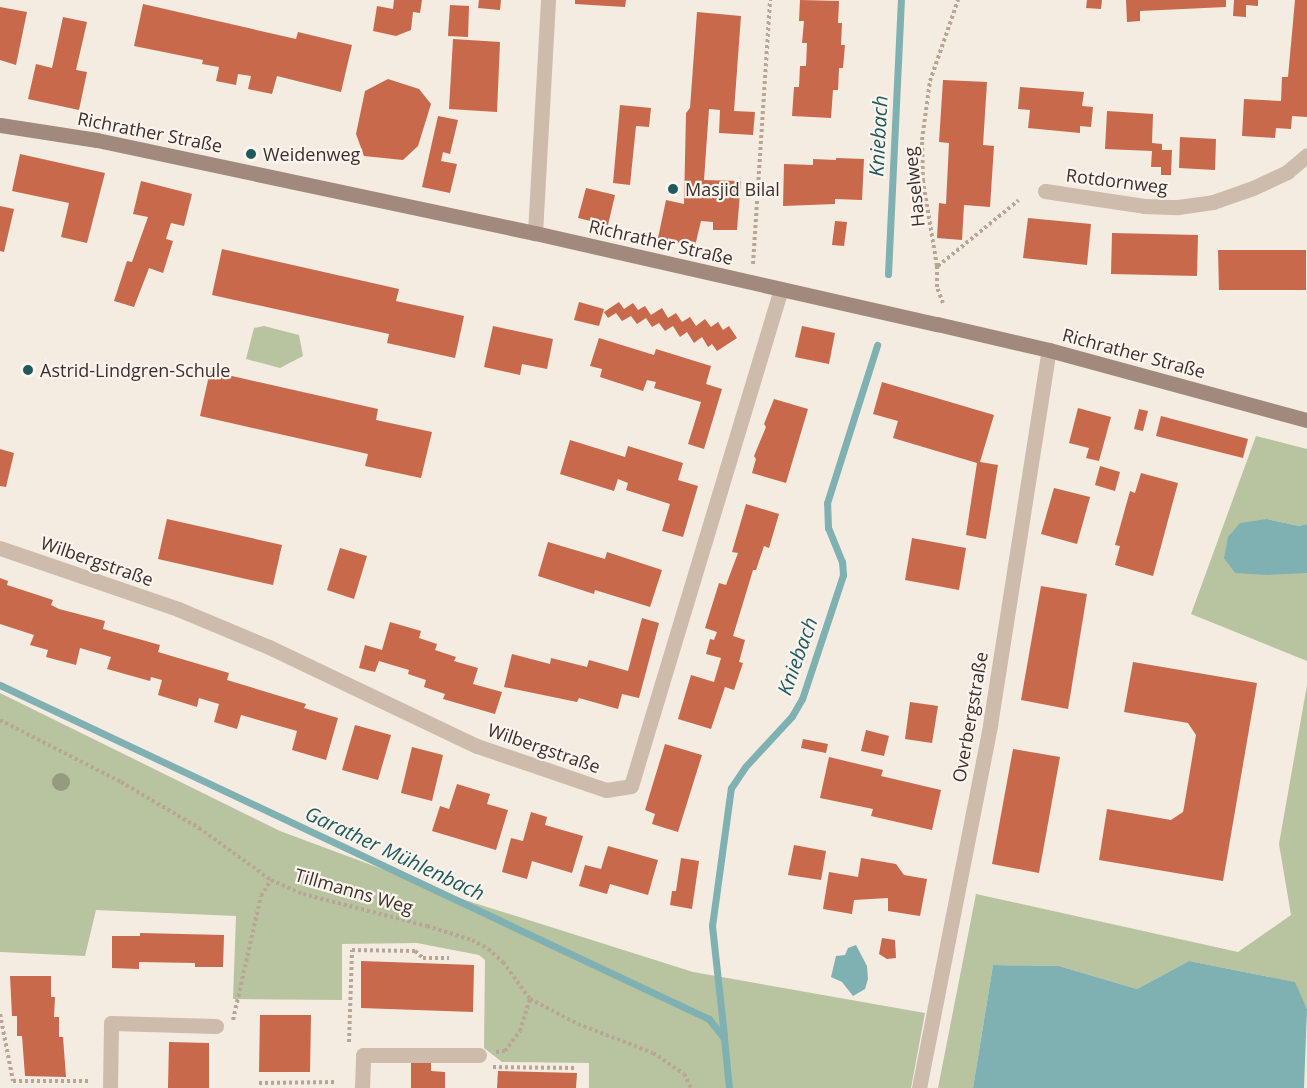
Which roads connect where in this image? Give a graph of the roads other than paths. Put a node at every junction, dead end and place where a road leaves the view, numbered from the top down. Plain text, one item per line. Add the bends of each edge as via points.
1 (548, 0) edge
2 (0, 125) edge
3 (1307, 154) edge
4 (1045, 192) dead end
5 (535, 233) junction
6 (781, 289) junction
7 (1049, 350) junction
8 (1307, 420) edge
9 (0, 548) edge
10 (216, 1026) road end
11 (478, 1055) road end
12 (110, 1085) edge
13 (362, 1088) edge
14 (919, 1088) edge

1 - 5 street
2 - 5 main road, Richrather Straße via 97,140
3 - 4 street, Rotdornweg via 1287,172 1214,202 1144,206
5 - 6 main road, Richrather Straße
6 - 7 main road, Richrather Straße
6 - 9 street, Wilbergstraße via 631,786 606,790 477,746 178,609
7 - 8 main road, Richrather Straße
7 - 14 street, Overbergstraße via 990,725
10 - 12 street via 111,1023
11 - 13 street via 363,1054

